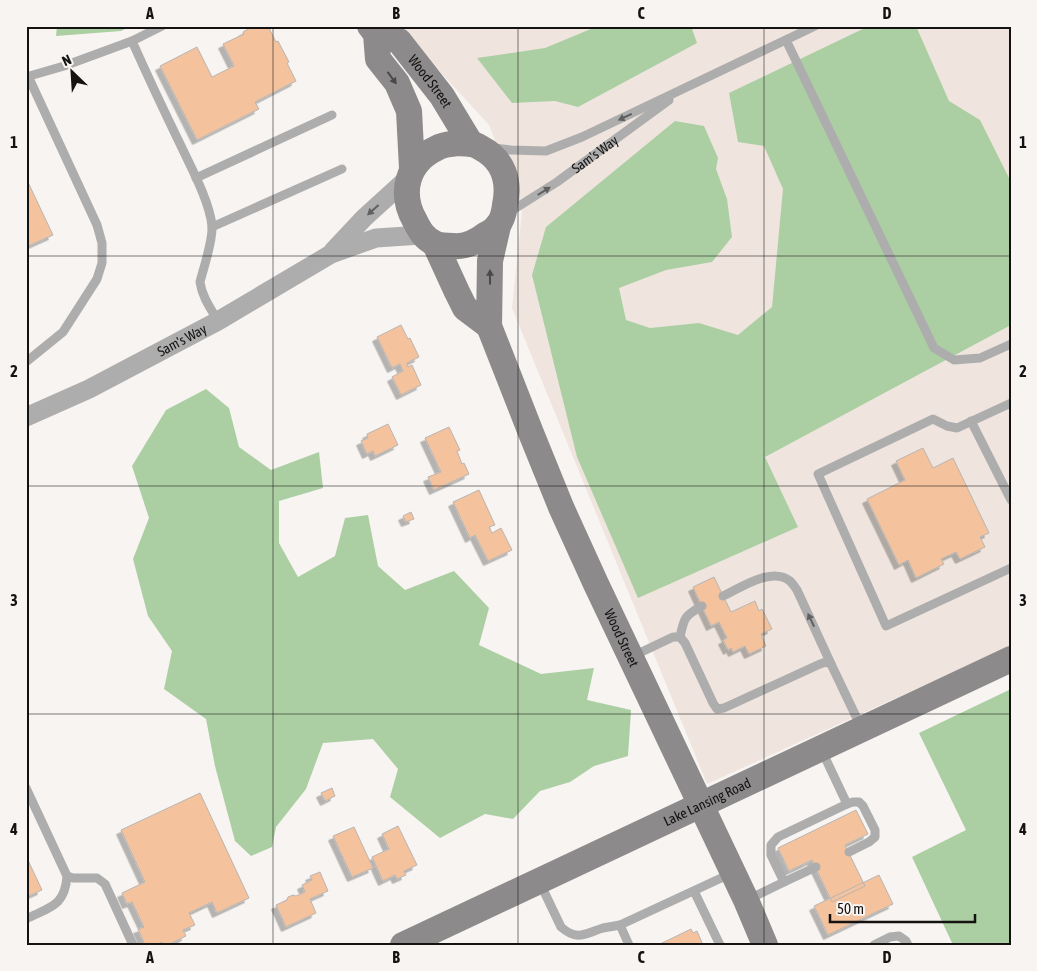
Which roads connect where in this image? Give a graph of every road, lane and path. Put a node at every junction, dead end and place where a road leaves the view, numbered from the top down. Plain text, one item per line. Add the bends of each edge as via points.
1 (162, 26) edge
2 (815, 26) edge
3 (373, 30) edge
4 (786, 40) junction
5 (132, 41) junction
6 (27, 76) edge
7 (685, 88) junction
8 (332, 115) dead end
9 (473, 145) junction
10 (342, 169) dead end
11 (411, 172) junction
12 (196, 178) junction
13 (500, 221) junction
14 (212, 228) junction
15 (429, 240) junction
16 (331, 254) junction
17 (218, 321) junction
18 (489, 326) junction
19 (1011, 344) edge
20 (26, 362) edge
21 (1011, 402) edge
22 (26, 417) edge
23 (972, 421) junction
24 (1011, 500) edge
25 (1011, 568) edge
26 (723, 596) dead end
27 (702, 606) dead end
28 (680, 637) junction
29 (630, 657) junction
30 (1011, 659) edge
31 (831, 664) junction
32 (862, 729) junction
33 (821, 749) junction
34 (26, 788) edge
35 (847, 804) junction
36 (701, 805) junction
37 (848, 852) dead end
38 (816, 868) dead end
39 (732, 873) junction
40 (67, 876) junction
41 (539, 880) junction
42 (784, 882) junction
43 (694, 891) junction
44 (746, 900) junction
45 (26, 919) edge
46 (620, 925) junction
47 (762, 944) edge
48 (134, 945) edge
49 (403, 945) edge
50 (629, 945) edge
51 (720, 945) edge
52 (874, 945) edge
53 (908, 945) edge

1 - 5 lane
2 - 4 lane, Sam's Way
3 - 9 street, Wood Street via 400,41 442,96
3 -> 11 street, Wood Street via 378,59 397,83 409,111
4 - 7 lane, Sam's Way
4 - 19 lane via 934,348 954,360 980,358
5 - 6 lane
5 - 12 lane
6 - 20 lane via 97,226 102,243 102,263 97,279 63,332
7 -> 9 lane, Sam's Way via 582,137 546,150
13 -> 7 lane, Sam's Way
8 - 12 lane
9 - 11 street via 437,147 426,154
9 - 13 street via 490,152 504,173 508,193
10 - 14 lane
11 - 15 street via 406,189 408,204 413,218
11 -> 16 street, Sam's Way
12 - 14 lane via 210,213
13 - 15 street via 477,242 456,246
18 -> 13 street, Wood Street via 490,261
14 - 17 lane via 200,282
15 - 16 street, Sam's Way via 376,238
15 - 18 street via 465,308
16 - 17 street, Sam's Way
17 - 22 street, Sam's Way
18 - 29 street, Wood Street via 553,488
21 - 23 lane
23 - 24 lane
23 - 25 lane via 957,428 933,419 818,474 886,626
31 -> 26 lane via 797,590 789,580 780,576 760,578
27 - 28 lane via 683,620
28 - 29 lane via 672,637
28 - 31 lane via 717,709 820,664
29 - 36 street, Wood Street
30 - 32 street, Lake Lansing Road
31 - 32 lane
32 - 33 street, Lake Lansing Road
33 - 35 lane
33 - 36 street, Lake Lansing Road
34 - 40 lane
35 - 37 lane via 858,802 863,806 875,830 875,837 869,842
35 - 42 lane via 778,837 771,845 771,855
36 - 39 street, Wood Street
36 - 41 street, Lake Lansing Road
38 - 42 lane
39 - 43 lane
39 - 44 street, Wood Street
40 - 45 lane via 62,899
40 - 48 lane via 97,878 105,884
41 - 46 lane via 561,927 567,932 577,936
41 - 49 street, Lake Lansing Road
42 - 44 lane
43 - 46 lane
43 - 51 lane
44 - 47 street, Wood Street
46 - 50 lane
52 - 53 lane via 899,936

